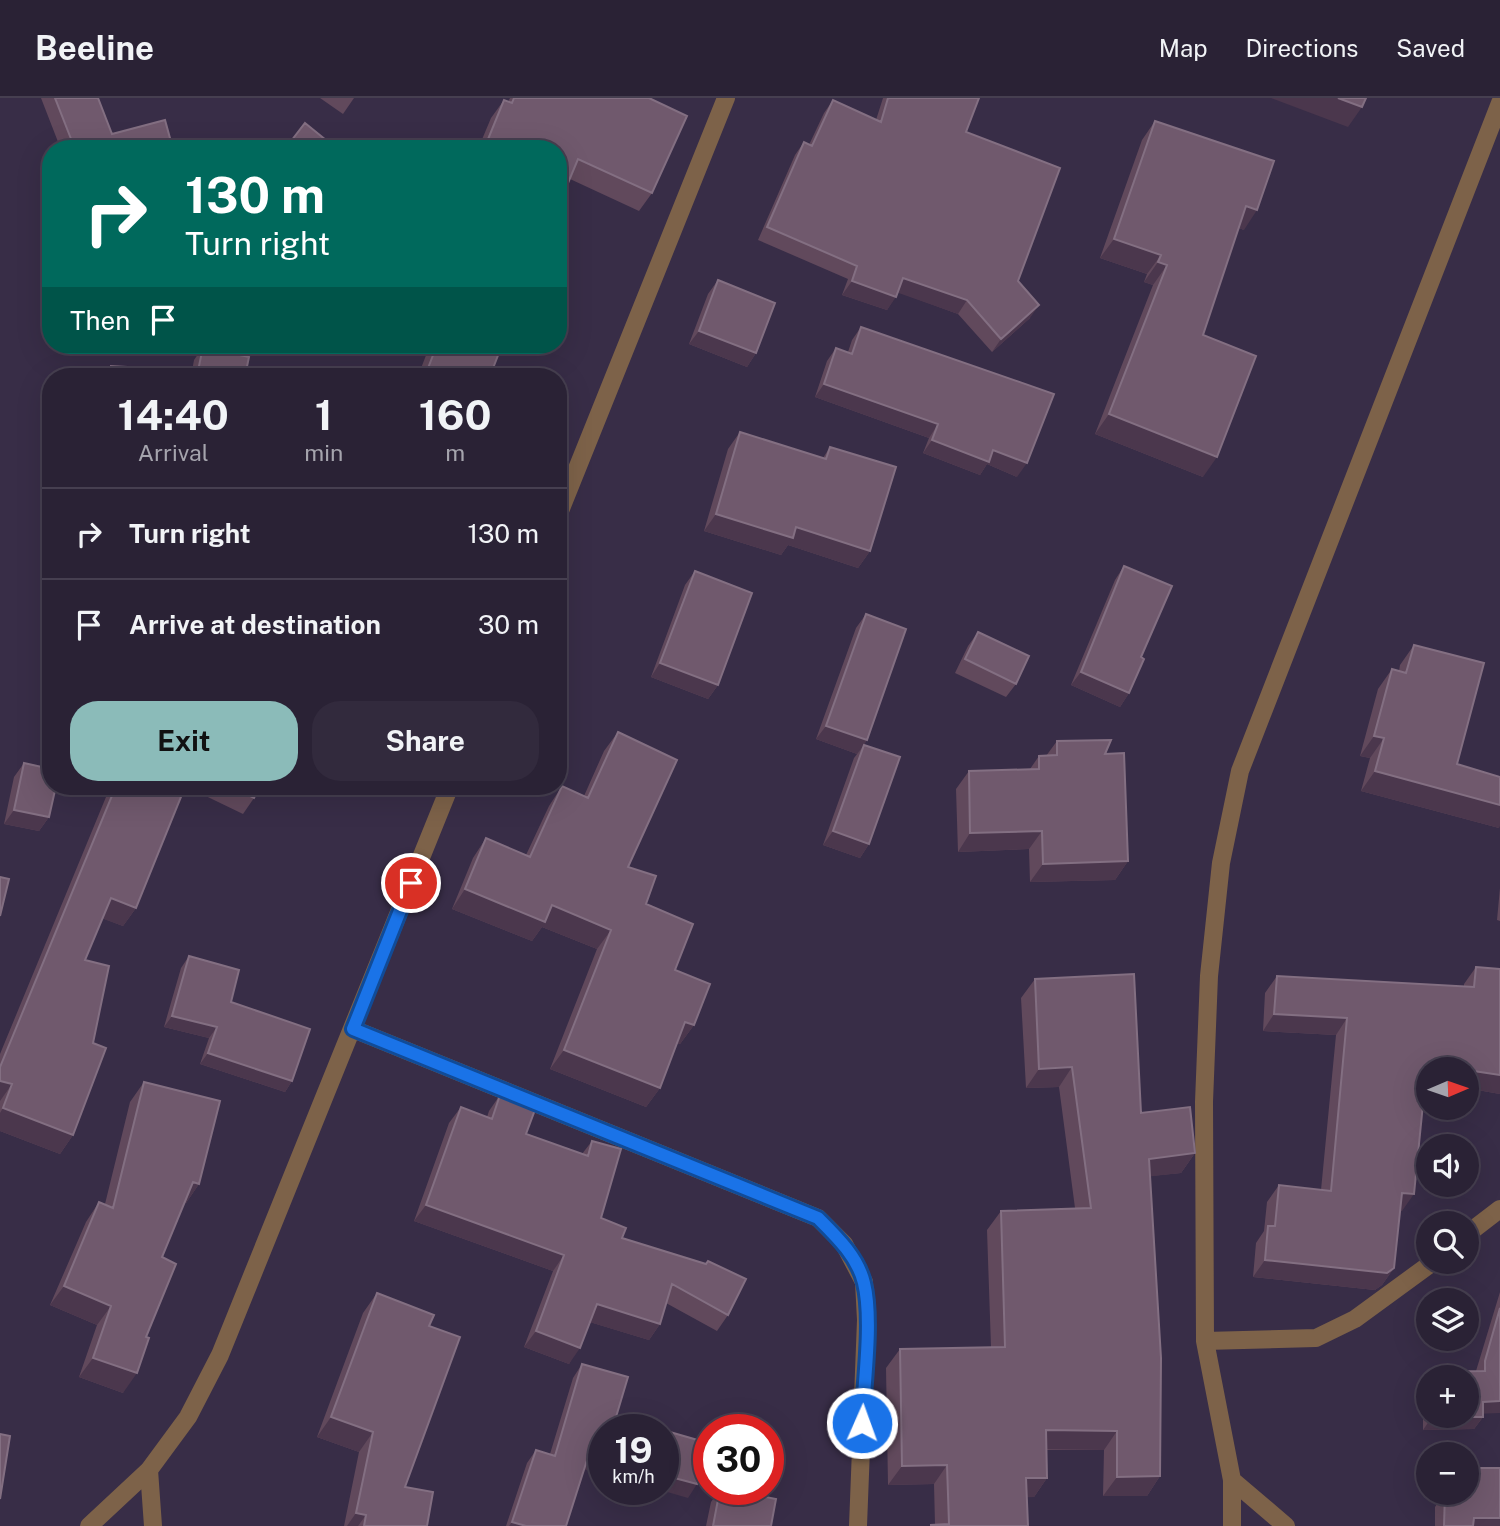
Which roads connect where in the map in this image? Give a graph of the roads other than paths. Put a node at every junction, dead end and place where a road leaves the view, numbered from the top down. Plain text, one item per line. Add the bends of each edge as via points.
1 (726, 98) edge
2 (1500, 103) edge
3 (567, 494) edge
4 (446, 795) edge
5 (353, 1029) junction
6 (1500, 1209) edge
7 (1479, 1225) edge
8 (1417, 1274) edge
9 (1205, 1341) junction
10 (149, 1470) junction
11 (1232, 1480) junction
12 (89, 1526) edge
13 (153, 1526) edge
14 (858, 1526) edge
15 (1232, 1526) edge
16 (1286, 1526) edge

1 - 3 street
2 - 9 street via 1240,771 1221,863 1209,976 1204,1102
4 - 5 street
5 - 10 street via 220,1355 188,1417
5 - 14 street via 818,1218 844,1244 864,1282
6 - 7 street
8 - 9 street via 1355,1319 1316,1338
9 - 11 street
10 - 12 street
10 - 13 street
11 - 15 street
11 - 16 street

